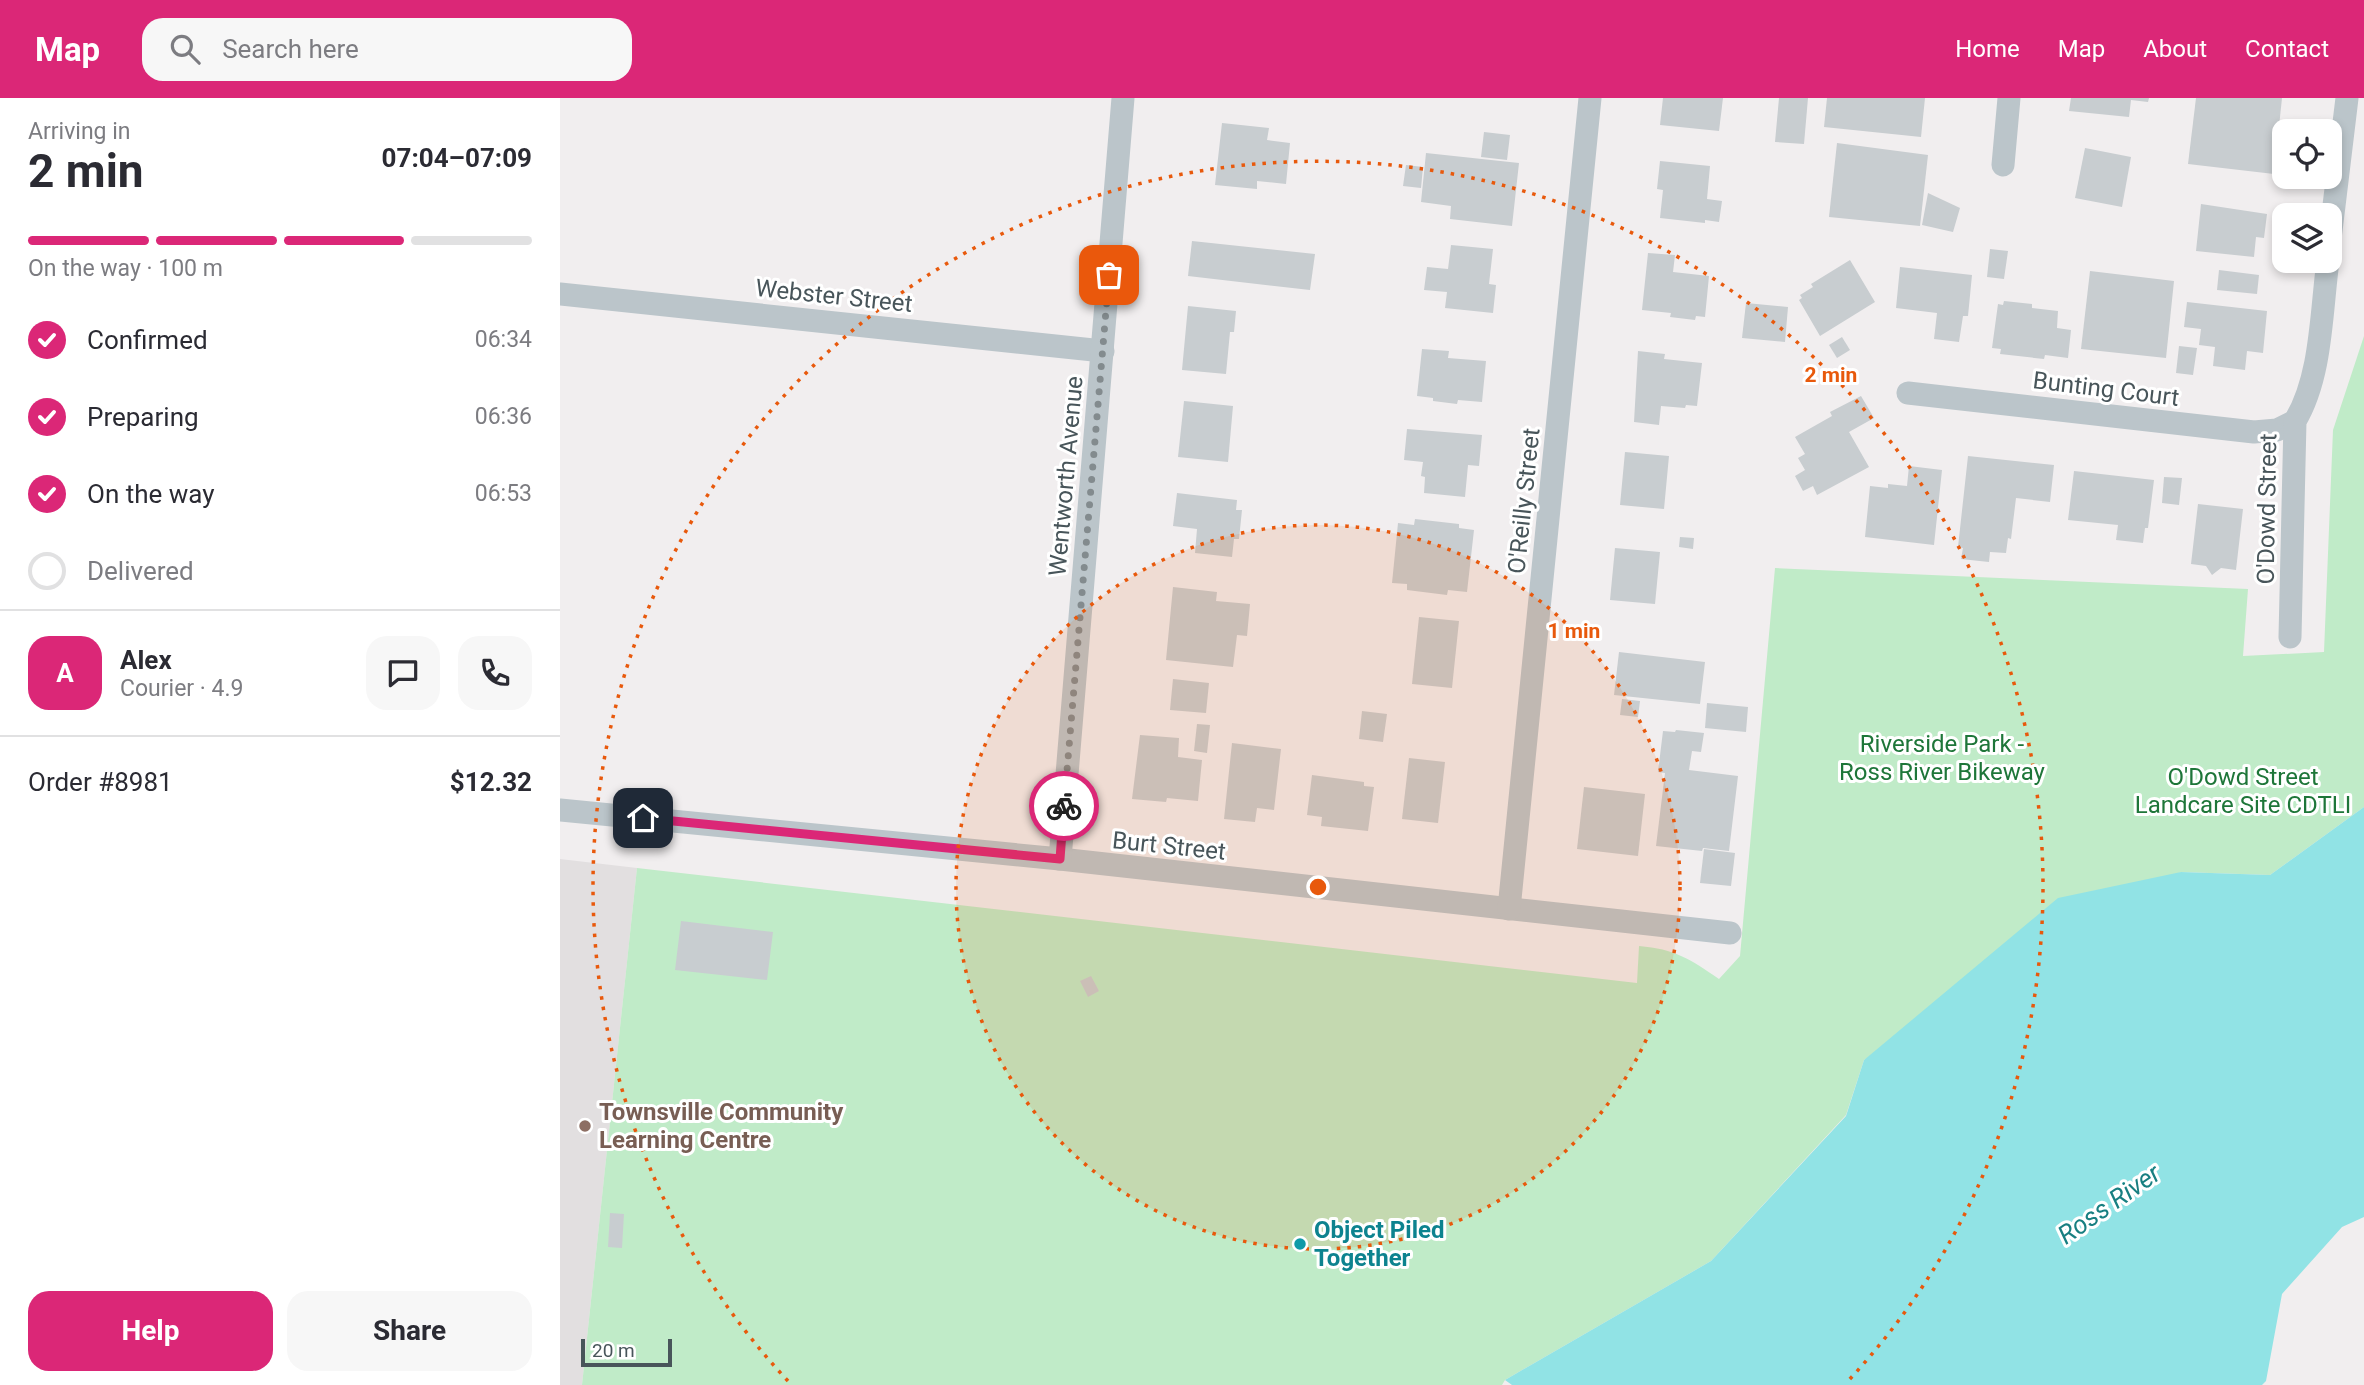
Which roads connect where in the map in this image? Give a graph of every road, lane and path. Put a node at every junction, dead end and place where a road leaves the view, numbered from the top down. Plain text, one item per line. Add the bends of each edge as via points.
1 (1123, 98) edge
2 (1590, 98) edge
3 (2009, 98) edge
4 (2347, 98) edge
5 (2003, 166) dead end
6 (2334, 203) edge
7 (2326, 273) edge
8 (560, 294) edge
9 (1103, 351) junction
10 (1908, 393) dead end
11 (2295, 421) junction
12 (2290, 638) dead end
13 (560, 810) edge
14 (1060, 859) junction
15 (1509, 909) junction
16 (1730, 933) dead end

1 - 9 street, Wentworth Avenue
2 - 15 street, O'Reilly Street
3 - 5 street
4 - 6 street
7 - 11 street, O'Dowd Street via 2314,372 2306,404
8 - 9 street, Webster Street
9 - 14 street, Wentworth Avenue
10 - 11 street, Bunting Court via 2254,432 2277,430
11 - 12 street, O'Dowd Street
13 - 14 street, Burt Street
14 - 15 street, Burt Street
15 - 16 street, Burt Street

